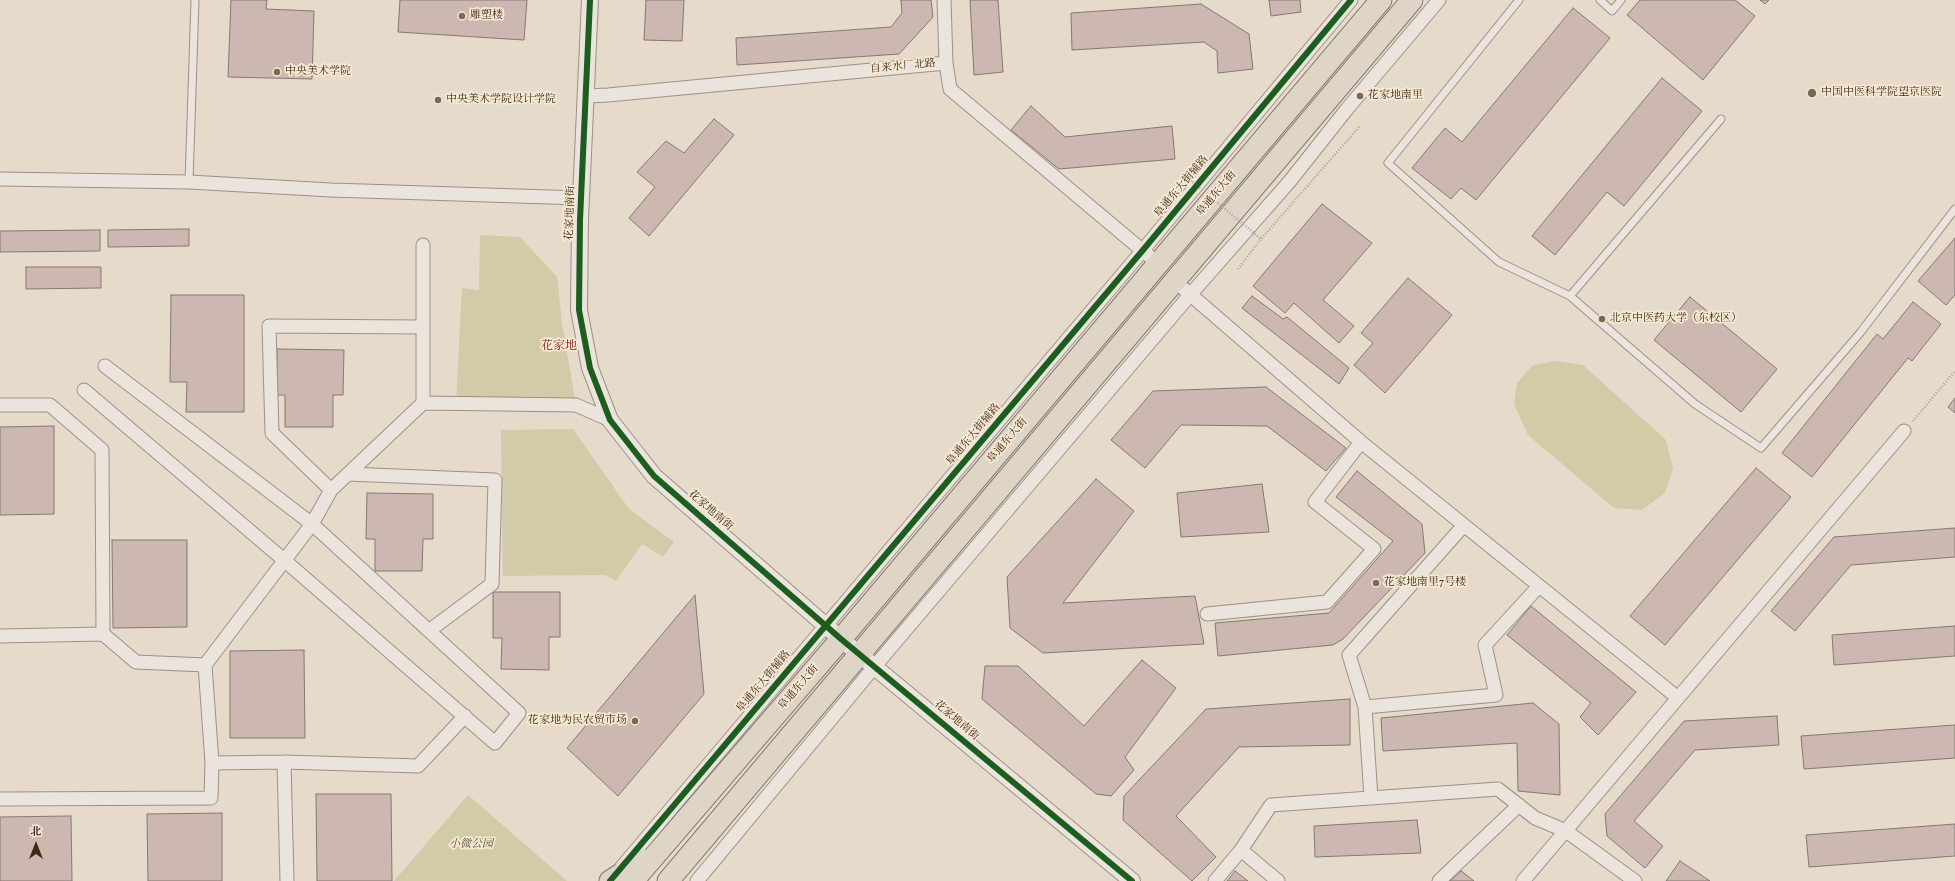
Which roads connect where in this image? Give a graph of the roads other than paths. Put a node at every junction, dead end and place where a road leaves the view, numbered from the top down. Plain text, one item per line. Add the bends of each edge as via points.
1 (195, 0) edge
2 (590, 0) edge
3 (944, 0) edge
4 (1351, 0) edge
5 (1381, 0) edge
6 (1412, 0) edge
7 (1439, 0) edge
8 (1519, 0) edge
9 (1600, 0) edge
10 (1621, 0) edge
11 (946, 63) junction
12 (586, 96) junction
13 (1721, 119) dead end
14 (0, 179) edge
15 (189, 182) junction
16 (581, 198) junction
17 (1955, 209) edge
18 (423, 245) dead end
19 (1143, 250) junction
20 (1158, 264) junction
21 (1174, 281) junction
22 (1190, 295) junction
23 (1570, 296) junction
24 (423, 327) junction
25 (105, 366) dead end
26 (84, 390) dead end
27 (423, 403) junction
28 (0, 405) edge
29 (610, 420) junction
30 (1904, 431) road end
31 (1361, 442) junction
32 (348, 474) junction
33 (331, 490) junction
34 (312, 524) junction
35 (1464, 525) junction
36 (284, 560) junction
37 (1539, 586) junction
38 (1207, 614) dead end
39 (826, 625) junction
40 (430, 630) junction
41 (103, 634) junction
42 (0, 636) edge
43 (841, 639) junction
44 (867, 660) junction
45 (205, 665) junction
46 (1678, 698) junction
47 (1365, 707) junction
48 (465, 716) junction
49 (284, 762) junction
50 (212, 763) junction
51 (1371, 798) junction
52 (0, 799) edge
53 (1519, 805) junction
54 (1566, 831) junction
55 (1241, 850) junction
56 (657, 852) junction
57 (287, 881) edge
58 (610, 881) edge
59 (633, 881) edge
60 (668, 881) edge
61 (697, 881) edge
62 (1132, 881) edge
63 (1215, 881) edge
64 (1278, 881) edge
65 (1439, 881) edge
66 (1522, 881) edge
67 (1635, 881) edge

1 - 15 lane
2 - 12 street, 花家地南街
3 - 11 street
4 - 19 street, 阜通东大街辅路
5 - 20 main road, 阜通东大街
6 - 21 main road
7 - 22 street via 1290,181
8 - 23 lane via 1388,163 1499,262
9 - 10 lane via 1612,10
11 - 12 street, 自来水厂北路
11 - 19 street, 自来水厂北路 via 950,90
12 - 16 street, 花家地南街
13 - 23 lane
14 - 15 street
15 - 16 street via 332,190
16 - 29 street, 花家地南街 via 579,310 590,368
17 - 23 lane via 1860,332 1761,448 1695,404
18 - 24 street
19 - 20 street, 自来水厂北路
19 - 39 street, 阜通东大街辅路
20 - 43 main road, 阜通东大街
21 - 22 street
21 - 44 main road
22 - 31 street
22 - 44 street
24 - 27 street
24 - 33 street via 269,326 272,433
25 - 34 street
26 - 36 street
27 - 29 street via 576,405
27 - 32 street
28 - 41 street via 50,405 102,450
29 - 39 street, 花家地南街 via 654,476
30 - 46 street
31 - 35 street
31 - 38 street via 1315,502 1374,549 1327,602
32 - 33 street
32 - 40 street via 495,480 492,584
33 - 34 street
34 - 36 street
34 - 40 street
35 - 37 street
35 - 47 street via 1349,655
36 - 45 street
36 - 48 street
37 - 46 street
37 - 47 street via 1485,645 1496,695
39 - 43 street, 花家地南街
39 - 58 street, 阜通东大街辅路
40 - 48 street via 519,713 495,743
41 - 42 street
41 - 45 street via 136,662
43 - 44 street, 花家地南街
43 - 56 main road, 阜通东大街
44 - 60 main road
44 - 61 street
44 - 62 street, 花家地南街
45 - 50 street
46 - 54 street
47 - 51 street
48 - 49 street via 418,766
49 - 50 street
49 - 57 street
50 - 52 street via 211,798
51 - 53 street via 1498,789
51 - 55 street via 1271,805
53 - 54 street via 1535,818
53 - 65 street
54 - 66 street
54 - 67 street
55 - 63 street
55 - 64 street
56 - 58 main road
56 - 59 main road, 阜通东大街

